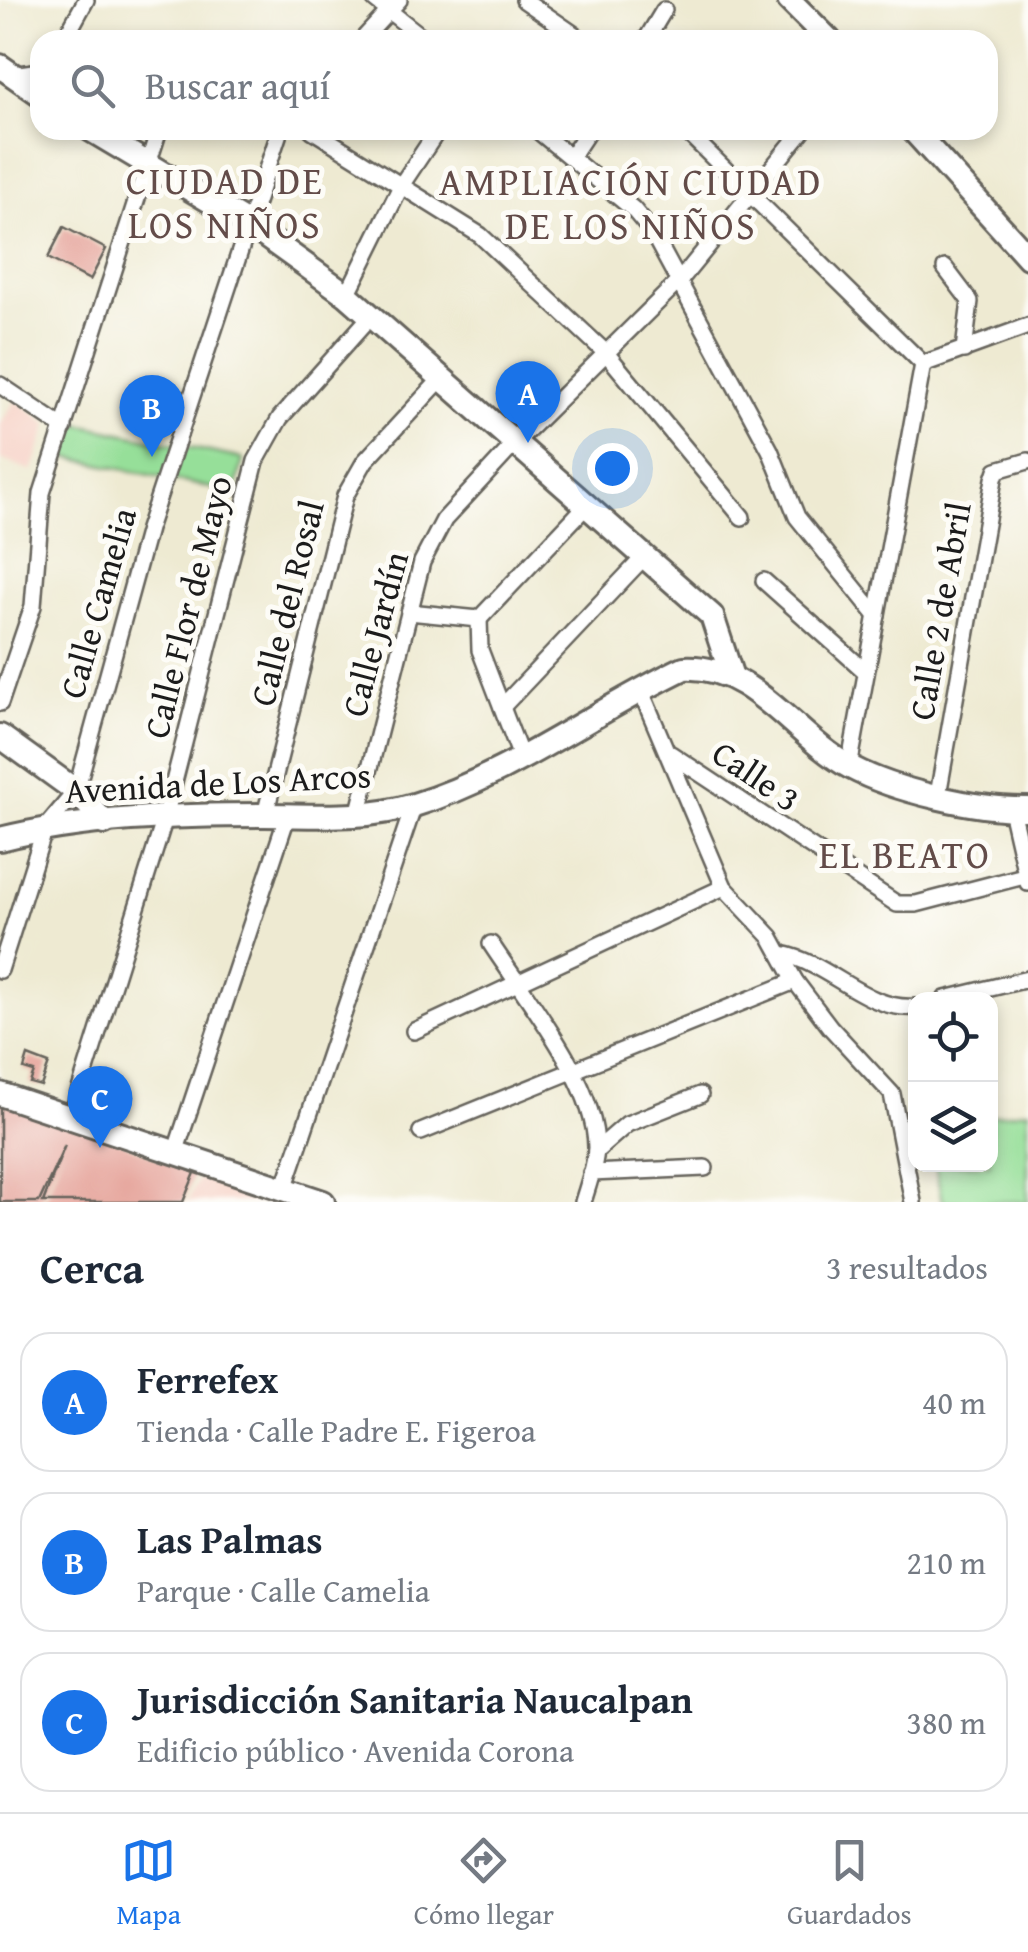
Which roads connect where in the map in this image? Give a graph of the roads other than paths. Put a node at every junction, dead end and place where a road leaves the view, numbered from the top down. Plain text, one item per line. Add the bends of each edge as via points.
1 (86, 0) edge
2 (376, 0) edge
3 (524, 0) edge
4 (796, 3) edge
5 (395, 6) edge
6 (664, 10) dead end
7 (70, 30) edge
8 (372, 30) edge
9 (417, 30) edge
10 (568, 30) edge
11 (652, 30) edge
12 (820, 30) edge
13 (6, 70) edge
14 (30, 87) edge
15 (106, 140) edge
16 (155, 140) edge
17 (276, 140) edge
18 (329, 140) edge
19 (431, 140) edge
20 (550, 140) edge
21 (582, 140) edge
22 (695, 140) edge
23 (796, 140) edge
24 (922, 140) edge
25 (571, 157) junction
26 (145, 165) junction
27 (402, 184) junction
28 (750, 196) junction
29 (247, 224) junction
30 (1028, 257) edge
31 (946, 268) dead end
32 (681, 279) junction
33 (347, 295) junction
34 (371, 316) junction
35 (1028, 326) edge
36 (964, 350) junction
37 (606, 353) junction
38 (923, 364) junction
39 (441, 378) junction
40 (0, 385) edge
41 (64, 428) junction
42 (516, 441) junction
43 (1028, 461) edge
44 (586, 505) junction
45 (742, 517) dead end
46 (644, 557) junction
47 (764, 580) dead end
48 (409, 612) junction
49 (877, 616) junction
50 (480, 619) junction
51 (866, 672) junction
52 (731, 674) junction
53 (640, 689) junction
54 (0, 703) edge
55 (502, 707) junction
56 (0, 736) edge
57 (670, 754) junction
58 (522, 757) junction
59 (849, 766) junction
60 (76, 791) junction
61 (938, 796) junction
62 (414, 805) junction
63 (1019, 809) edge
64 (358, 815) junction
65 (276, 816) junction
66 (164, 820) junction
67 (106, 822) junction
68 (45, 828) junction
69 (0, 839) edge
70 (1027, 878) edge
71 (724, 886) junction
72 (490, 944) dead end
73 (782, 954) junction
74 (0, 970) edge
75 (1028, 979) edge
76 (795, 982) junction
77 (516, 983) junction
78 (976, 992) edge
79 (908, 1007) edge
80 (414, 1031) dead end
81 (571, 1069) junction
82 (0, 1094) edge
83 (700, 1094) dead end
84 (70, 1118) junction
85 (421, 1132) dead end
86 (596, 1151) junction
87 (174, 1153) junction
88 (705, 1168) dead end
89 (591, 1173) junction
90 (284, 1189) junction
91 (323, 1202) edge
92 (583, 1202) edge
93 (913, 1202) edge

1 - 7 street
2 - 5 street
3 - 10 street
4 - 12 main road
5 - 8 street
5 - 9 street
6 - 11 street
13 - 14 main road
15 - 26 main road
16 - 26 street
17 - 29 street, Calle Camelia
18 - 27 street
19 - 27 street
20 - 25 street
21 - 25 street
22 - 28 street
23 - 28 street, Calle Jardín
24 - 30 main road
25 - 32 street via 633,209
26 - 29 main road
26 - 41 street
27 - 33 street
27 - 37 street via 471,228
28 - 32 street, Calle Jardín
28 - 38 street
29 - 33 main road
29 - 60 street, Calle Camelia via 148,529
31 - 36 street via 970,301
32 - 37 street, Calle Jardín
32 - 49 street via 770,450 797,517
33 - 34 main road
34 - 39 main road
34 - 66 street, Calle Flor de Mayo via 280,418 256,462
35 - 36 street
36 - 38 street
37 - 42 street, Calle Jardín
37 - 45 street
38 - 49 street
39 - 42 main road
39 - 65 street, Calle del Rosal via 365,460 345,496
40 - 41 street
41 - 54 street via 38,514 33,606
42 - 44 main road
42 - 48 street, Calle Jardín via 435,533
43 - 61 street, Calle 2 de Abril via 998,470 994,479
44 - 46 main road
44 - 50 street
46 - 52 main road via 712,616
46 - 55 street
47 - 51 street
48 - 50 street
48 - 64 street, Calle Jardín
49 - 51 street
50 - 55 street via 480,650
51 - 59 street
52 - 53 main road, Avenida de Los Arcos via 684,668
52 - 59 main road
53 - 57 street
53 - 58 main road, Avenida de Los Arcos
55 - 58 street
56 - 60 main road
57 - 70 street, Calle 3 via 896,904
57 - 71 street
58 - 62 main road, Avenida de Los Arcos
59 - 61 main road
60 - 67 main road
60 - 68 street, Calle Camelia
61 - 63 main road
62 - 64 main road, Avenida de Los Arcos
62 - 90 street
63 - 70 street
64 - 65 main road, Avenida de Los Arcos
65 - 66 main road, Avenida de Los Arcos
65 - 87 street, Calle del Rosal
66 - 67 main road, Avenida de Los Arcos
66 - 84 street, Calle Flor de Mayo
67 - 68 main road, Avenida de Los Arcos
68 - 69 main road, Avenida de Los Arcos
68 - 74 street, Calle Camelia
71 - 73 street
71 - 77 street
72 - 77 street
73 - 76 street
73 - 79 street via 820,966 878,1002
75 - 78 street
76 - 81 street
76 - 93 street via 892,1094
77 - 80 street
77 - 81 street
81 - 85 street
81 - 86 street via 593,1121
82 - 84 main road
83 - 86 street via 627,1124
84 - 87 main road
86 - 89 street
87 - 90 main road
88 - 89 street
89 - 92 street
90 - 91 main road

